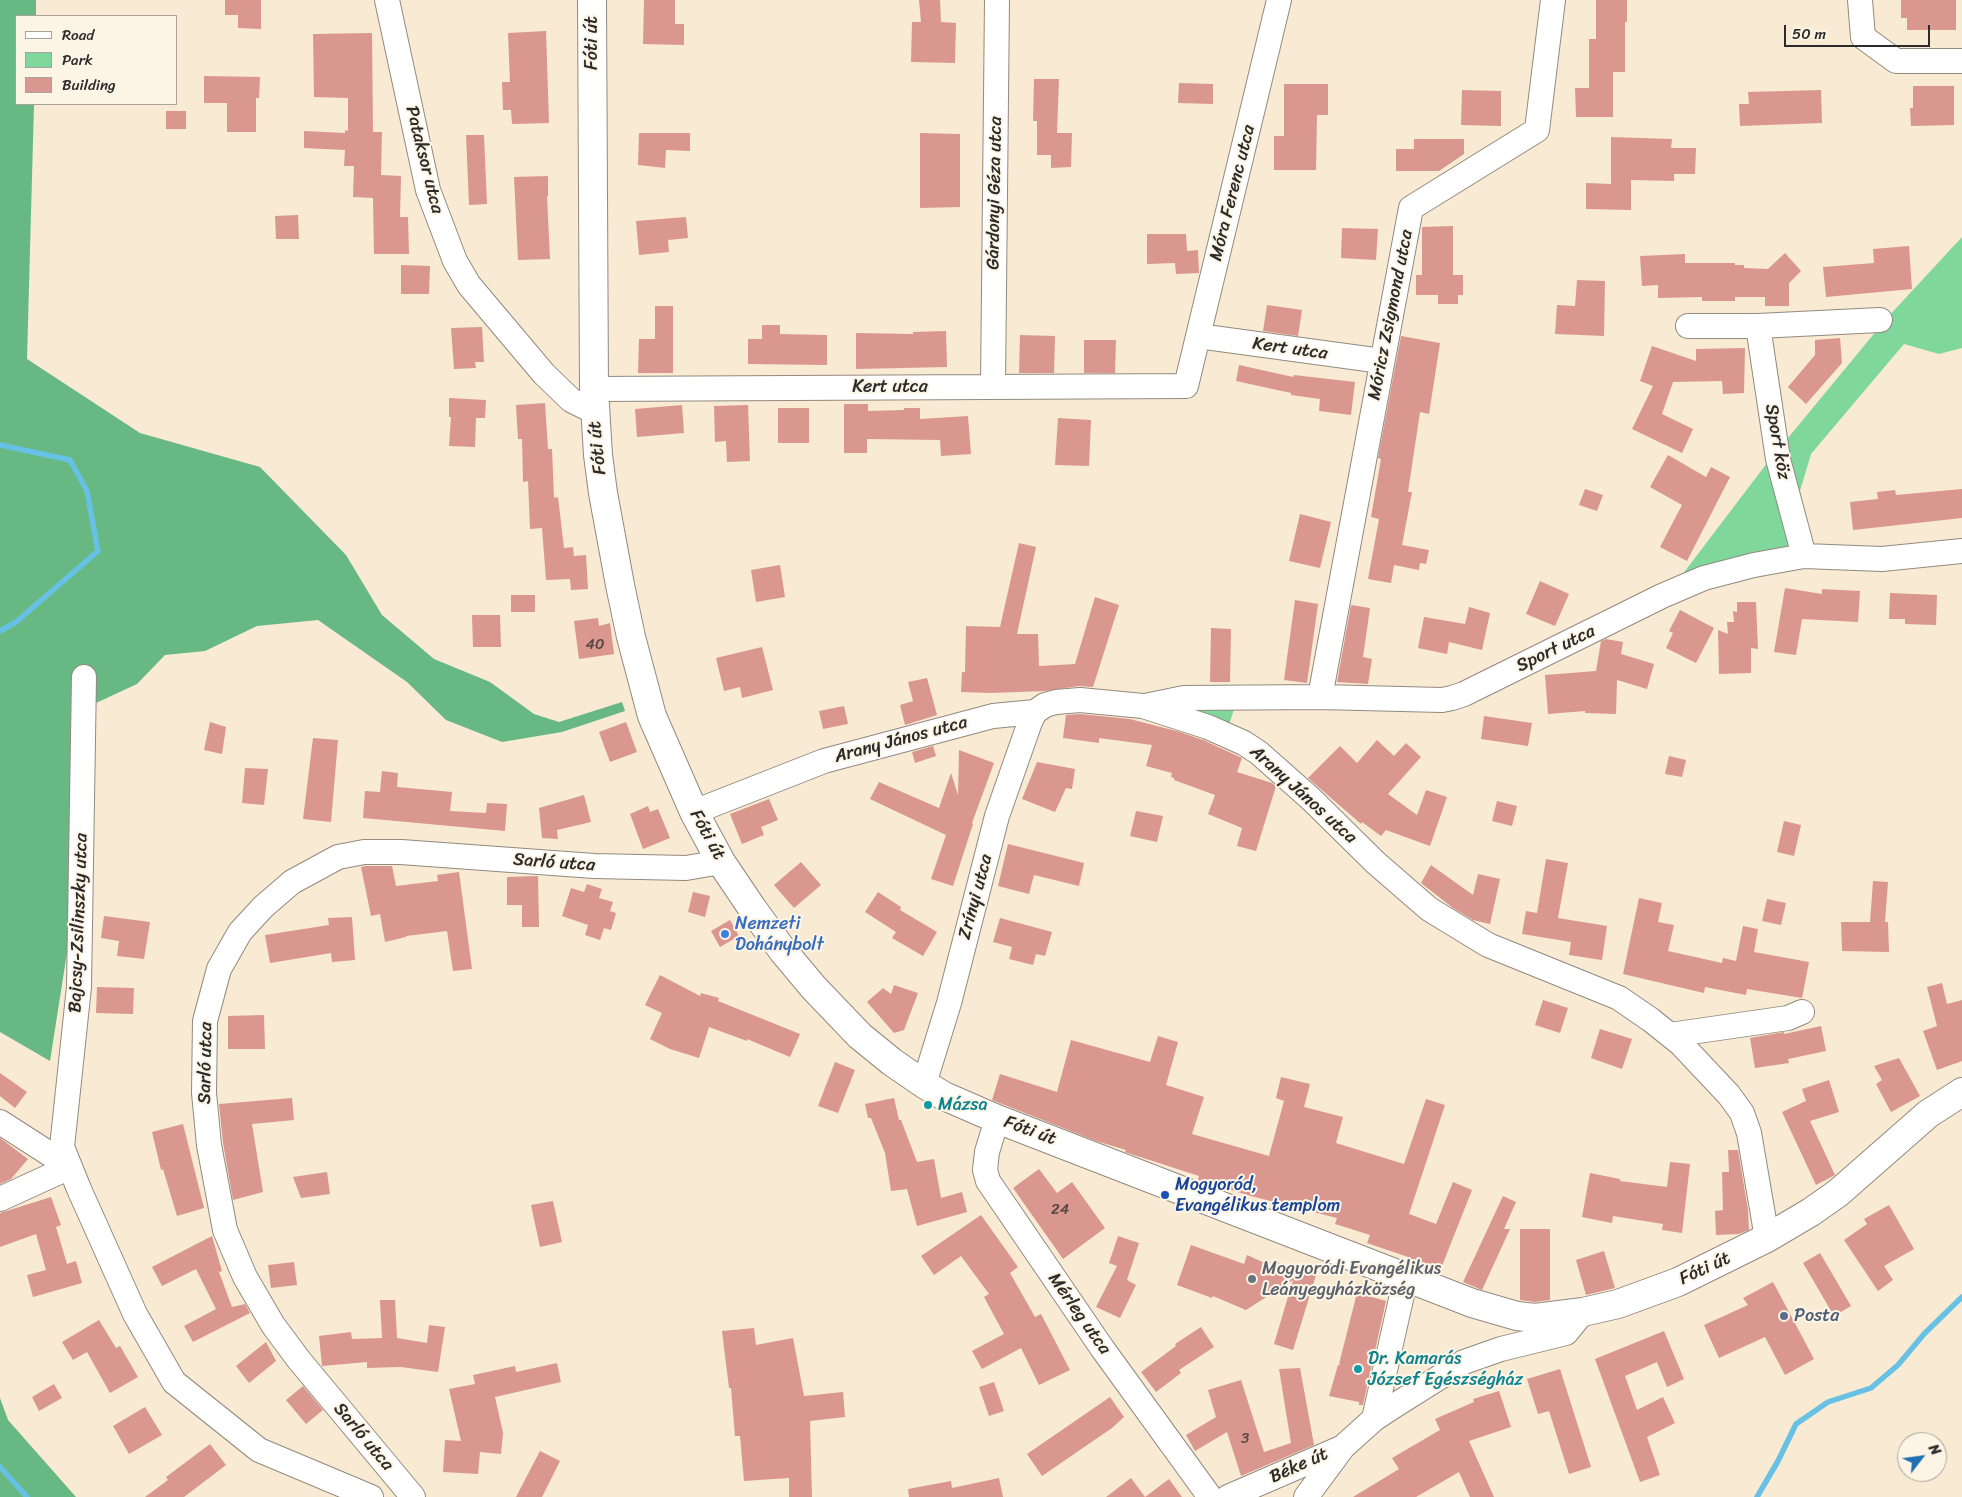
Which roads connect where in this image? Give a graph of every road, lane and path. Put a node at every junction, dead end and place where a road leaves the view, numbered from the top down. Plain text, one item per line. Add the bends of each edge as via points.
1 (388, 0) edge
2 (592, 0) edge
3 (997, 0) edge
4 (1279, 0) edge
5 (1553, 0) edge
6 (1860, 0) edge
7 (1962, 61) edge
8 (1880, 320) dead end
9 (1688, 326) dead end
10 (1758, 326) junction
11 (1198, 336) junction
12 (1382, 361) junction
13 (993, 386) junction
14 (1186, 386) joint
15 (594, 400) junction
16 (1962, 551) edge
17 (1804, 556) junction
18 (84, 677) dead end
19 (1320, 697) junction
20 (1143, 706) junction
21 (1035, 712) junction
22 (694, 812) junction
23 (721, 862) junction
24 (1802, 1012) dead end
25 (1670, 1035) junction
26 (924, 1084) junction
27 (1962, 1092) edge
28 (997, 1119) junction
29 (0, 1122) edge
30 (70, 1167) junction
31 (0, 1199) edge
32 (1767, 1238) junction
33 (1406, 1277) junction
34 (1583, 1312) junction
35 (1374, 1419) junction
36 (1343, 1447) junction
37 (372, 1497) edge
38 (413, 1497) edge
39 (1210, 1497) edge
40 (1228, 1497) edge
41 (1306, 1497) edge

1 - 15 street, Pataksor utca via 428,190 455,261 468,285 544,374 581,407
2 - 15 main road, Fóti út
3 - 13 street, Gárdonyi Géza utca
4 - 11 street, Móra Ferenc utca
5 - 12 street, Móricz Zsigmond utca via 1537,130 1411,208
6 - 7 street via 1863,36 1896,61
8 - 10 street
9 - 10 street
10 - 17 street, Sport köz via 1778,460
11 - 12 street, Kert utca
11 - 14 street, Móra Ferenc utca
12 - 19 street, Móricz Zsigmond utca
13 - 14 street, Kert utca
13 - 15 street, Kert utca
15 - 22 main road, Fóti út via 603,493 631,637 652,716
16 - 17 street, Sport utca via 1882,559
17 - 19 street, Sport utca via 1704,578 1452,698
18 - 30 street, Bajcsy-Zsilinszky utca via 79,988 62,1147
19 - 20 street, Sport utca via 1184,698
20 - 21 street, Arany János utca via 1080,700 1045,705
20 - 25 street, Arany János utca via 1208,727 1244,743 1274,765 1428,909 1488,945 1618,998
21 - 22 street, Arany János utca via 993,716 833,759
21 - 26 street, Zrínyi utca via 997,816
22 - 23 main road, Fóti út
23 - 26 main road, Fóti út via 783,951 814,988 860,1036
23 - 38 street, Sarló utca via 686,868 594,866 401,852 364,852 338,857 292,882 263,907 240,932 219,969 205,1021 204,1093 208,1145 225,1230 245,1277 273,1325
24 - 25 street via 1788,1018
25 - 32 street, Arany János utca via 1729,1095 1742,1113 1749,1133
26 - 28 main road, Fóti út via 964,1106
27 - 32 main road, Fóti út via 1928,1114 1838,1193
28 - 33 main road, Fóti út
28 - 39 street, Mérleg utca via 987,1152 985,1170 988,1181 1102,1348
29 - 30 street
30 - 31 street
30 - 37 street, Bajcsy-Zsilinszky utca via 135,1314 174,1382 259,1450
32 - 34 main road, Fóti út via 1656,1290
33 - 34 main road, Fóti út via 1472,1303 1517,1316 1535,1318
33 - 35 street
34 - 35 street, Béke út via 1566,1333 1464,1362
35 - 36 street, Béke út
36 - 40 street, Béke út
36 - 41 street, Béke út

